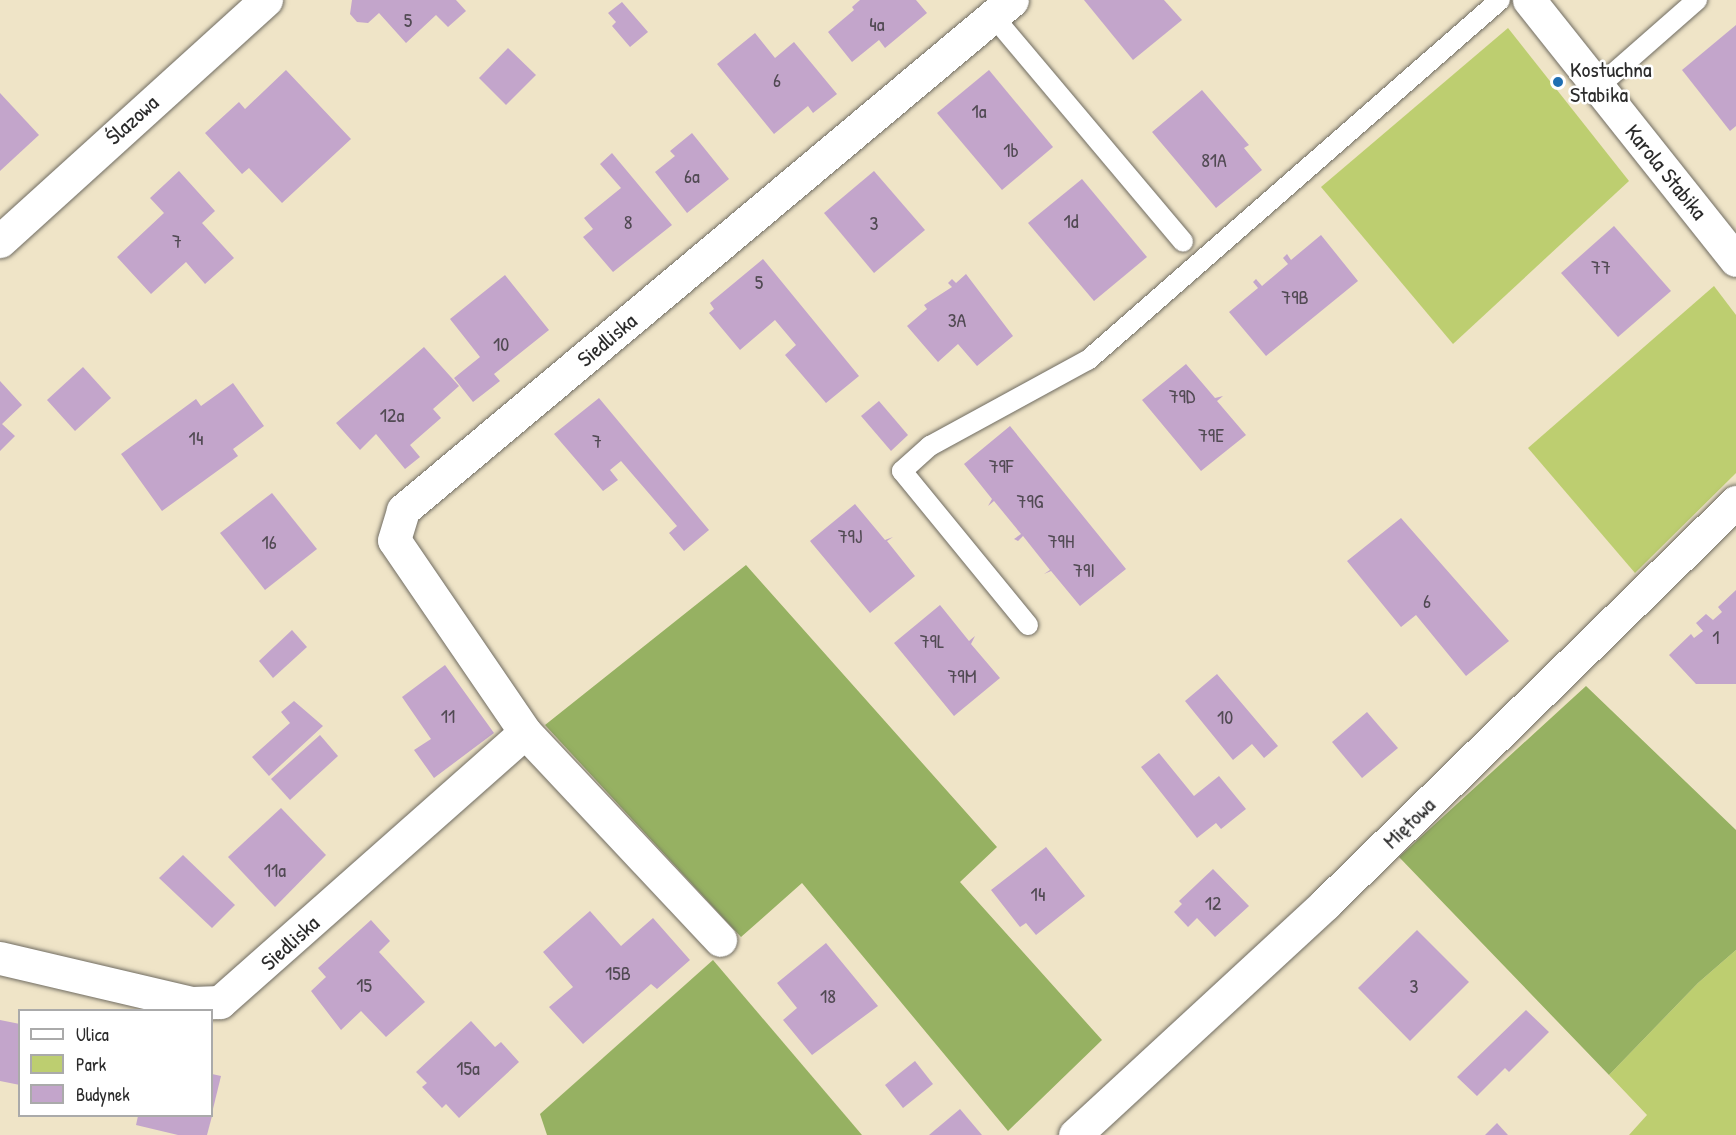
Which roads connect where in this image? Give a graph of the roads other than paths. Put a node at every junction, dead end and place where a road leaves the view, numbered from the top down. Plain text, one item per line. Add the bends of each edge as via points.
1 (266, 0) edge
2 (1500, 0) edge
3 (1529, 0) edge
4 (1697, 0) edge
5 (1003, 8) edge
6 (1598, 87) junction
7 (0, 241) edge
8 (1183, 243) dead end
9 (1736, 260) edge
10 (1736, 502) edge
11 (1028, 625) dead end
12 (525, 732) junction
13 (720, 940) dead end
14 (0, 958) edge
15 (1075, 1135) edge

1 - 7 street, Ślazowa
2 - 11 lane via 1088,360 930,446 902,471
3 - 6 street, Karola Stabika
4 - 6 lane
5 - 8 lane
5 - 12 street, Siedliska via 403,510 394,540
6 - 9 street, Karola Stabika
10 - 15 street, Miętowa via 1316,912
12 - 13 street, Siedliska
12 - 14 street, Siedliska via 233,995 219,1002 192,1003

